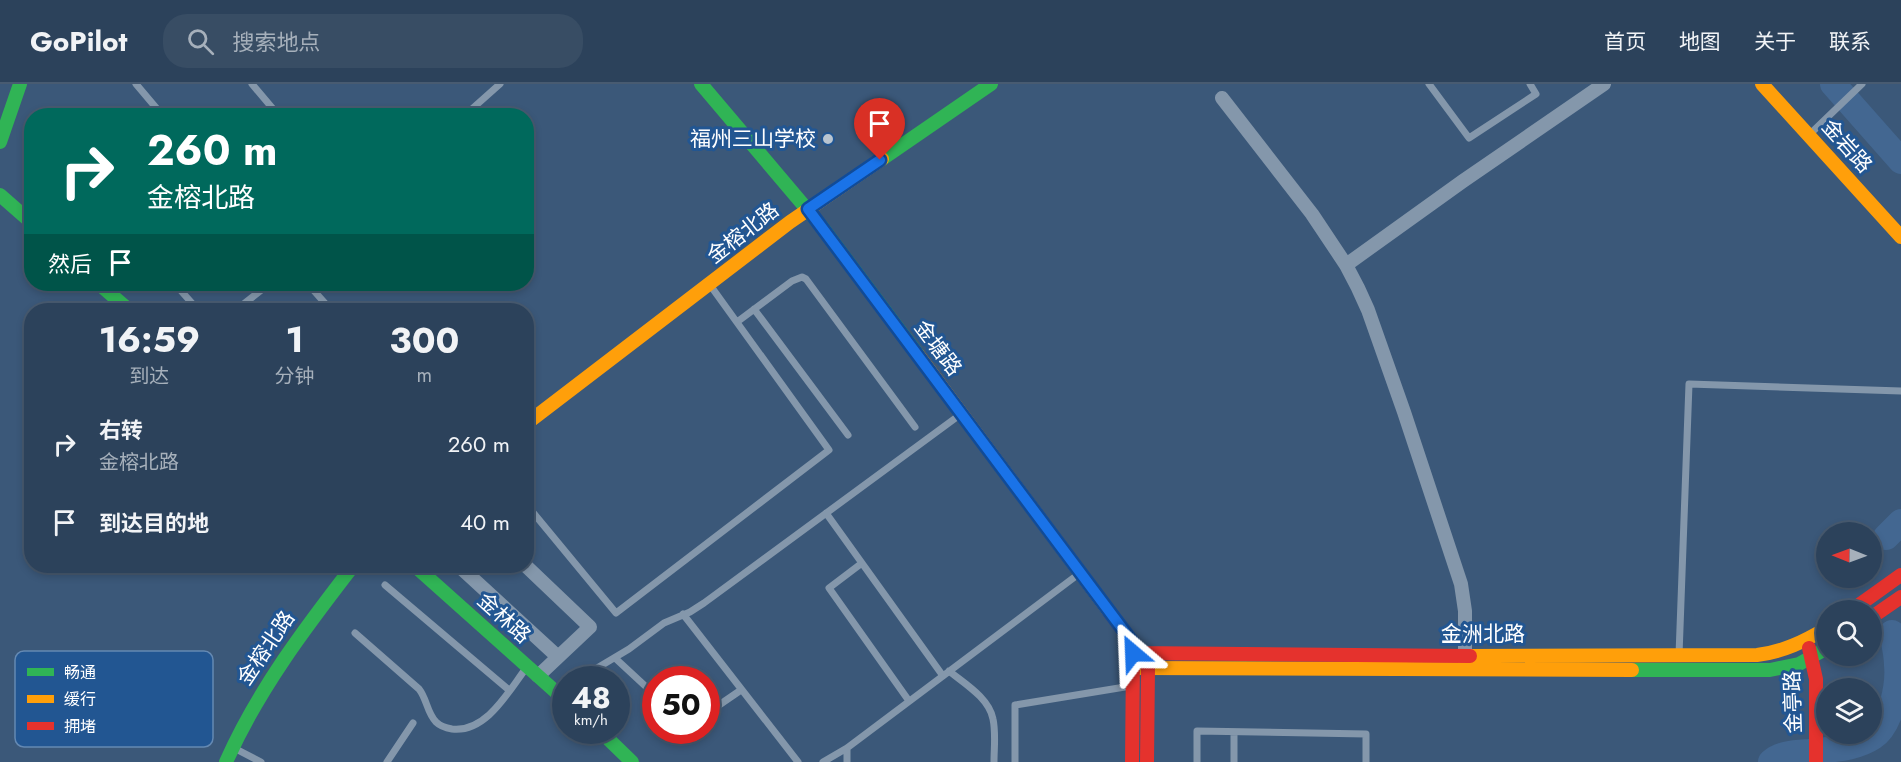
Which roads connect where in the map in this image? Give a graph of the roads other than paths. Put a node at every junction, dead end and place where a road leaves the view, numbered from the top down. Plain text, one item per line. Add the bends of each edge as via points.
1 (20, 84) edge
2 (136, 84) edge
3 (252, 84) edge
4 (501, 84) edge
5 (701, 84) edge
6 (991, 84) edge
7 (1430, 84) edge
8 (1530, 84) edge
9 (1604, 84) edge
10 (1762, 84) edge
11 (1861, 85) edge
12 (1222, 98) dead end
13 (156, 108) edge
14 (272, 108) edge
15 (473, 108) edge
16 (1809, 135) junction
17 (0, 142) edge
18 (0, 195) edge
19 (808, 209) junction
20 (24, 216) edge
21 (1901, 237) edge
22 (1346, 265) junction
23 (710, 285) junction
24 (107, 291) edge
25 (182, 291) edge
26 (261, 291) edge
27 (314, 291) edge
28 (121, 303) edge
29 (192, 303) edge
30 (245, 303) edge
31 (325, 303) edge
32 (754, 309) junction
33 (736, 322) junction
34 (1901, 391) edge
35 (961, 414) junction
36 (534, 418) edge
37 (915, 428) dead end
38 (848, 435) dead end
39 (826, 513) junction
40 (534, 514) edge
41 (862, 562) junction
42 (348, 573) edge
43 (423, 573) edge
44 (467, 573) edge
45 (532, 573) edge
46 (1080, 573) junction
47 (1901, 575) edge
48 (385, 585) dead end
49 (1901, 597) edge
50 (1866, 600) edge
51 (1882, 610) edge
52 (683, 614) junction
53 (355, 633) dead end
54 (1816, 635) edge
55 (1806, 641) junction
56 (1135, 650) junction
57 (1679, 655) junction
58 (1816, 655) edge
59 (558, 657) junction
60 (1812, 657) junction
61 (615, 658) junction
62 (1465, 662) junction
63 (601, 666) edge
64 (1133, 668) junction
65 (1148, 668) junction
66 (532, 671) junction
67 (946, 673) junction
68 (642, 683) edge
69 (552, 686) edge
70 (1133, 686) junction
71 (509, 690) junction
72 (741, 690) junction
73 (909, 701) junction
74 (720, 704) edge
75 (413, 723) dead end
76 (1234, 732) junction
77 (613, 744) edge
78 (847, 748) junction
79 (229, 758) edge
80 (261, 762) edge
81 (387, 762) edge
82 (632, 762) edge
83 (798, 762) edge
84 (823, 762) edge
85 (847, 762) edge
86 (994, 762) edge
87 (1014, 762) edge
88 (1132, 762) edge
89 (1148, 762) edge
90 (1197, 762) edge
91 (1234, 762) edge
92 (1366, 762) edge
93 (1816, 762) edge

1 - 17 street
2 - 13 lane
3 - 14 lane
4 - 15 lane
5 - 19 street, 金塘路
6 - 19 street, 金榕北路
7 - 8 lane via 1468,138 1536,94
9 - 22 street
10 - 16 street, 金岩路
11 - 16 lane
12 - 22 street via 1312,214
16 - 21 street, 金岩路
18 - 20 street
19 - 23 street, 金榕北路
19 - 35 street, 金塘路
22 - 62 street via 1368,310 1461,584
23 - 33 lane
23 - 36 street, 金榕北路
24 - 28 street
25 - 29 lane
26 - 30 lane
27 - 31 lane
32 - 33 lane
32 - 37 lane via 792,281 806,279
32 - 38 lane
33 - 40 lane via 829,450 616,613
34 - 57 lane via 1689,384
35 - 39 lane
35 - 46 street, 金塘路
39 - 41 lane
39 - 52 lane via 704,603
41 - 67 lane
41 - 73 lane via 829,588
42 - 79 street, 金榕北路 via 269,678
43 - 66 street, 金林路
44 - 59 street
45 - 59 street via 590,627
46 - 56 street, 金塘路
46 - 67 lane
47 - 50 street
48 - 71 lane
49 - 51 street
52 - 61 lane via 663,623
52 - 72 lane
53 - 71 lane via 419,689 429,713 444,727 460,729 475,724
54 - 55 street, 金洲北路
55 - 57 street, 金洲北路 via 1769,654
55 - 60 street, 金亭路
56 - 62 street, 金洲北路
56 - 64 street
56 - 65 street, 金塘路
57 - 62 street, 金洲北路
58 - 60 street, 金洲北路
59 - 66 street
60 - 62 street, 金洲北路 via 1770,670
60 - 93 street, 金亭路, bridge via 1817,689
61 - 63 lane
61 - 68 lane
62 - 65 street, 金洲北路
64 - 65 street, 金洲北路
64 - 70 street
65 - 89 street
66 - 69 street, 金林路
66 - 71 lane
67 - 73 lane
67 - 86 lane via 989,708 993,717
70 - 87 lane via 1015,705
70 - 88 street
72 - 74 lane
72 - 83 lane
73 - 78 lane
75 - 81 lane
76 - 90 lane via 1197,731
76 - 91 lane
76 - 92 lane via 1366,734
77 - 82 street
78 - 84 lane
78 - 85 lane
79 - 80 lane

